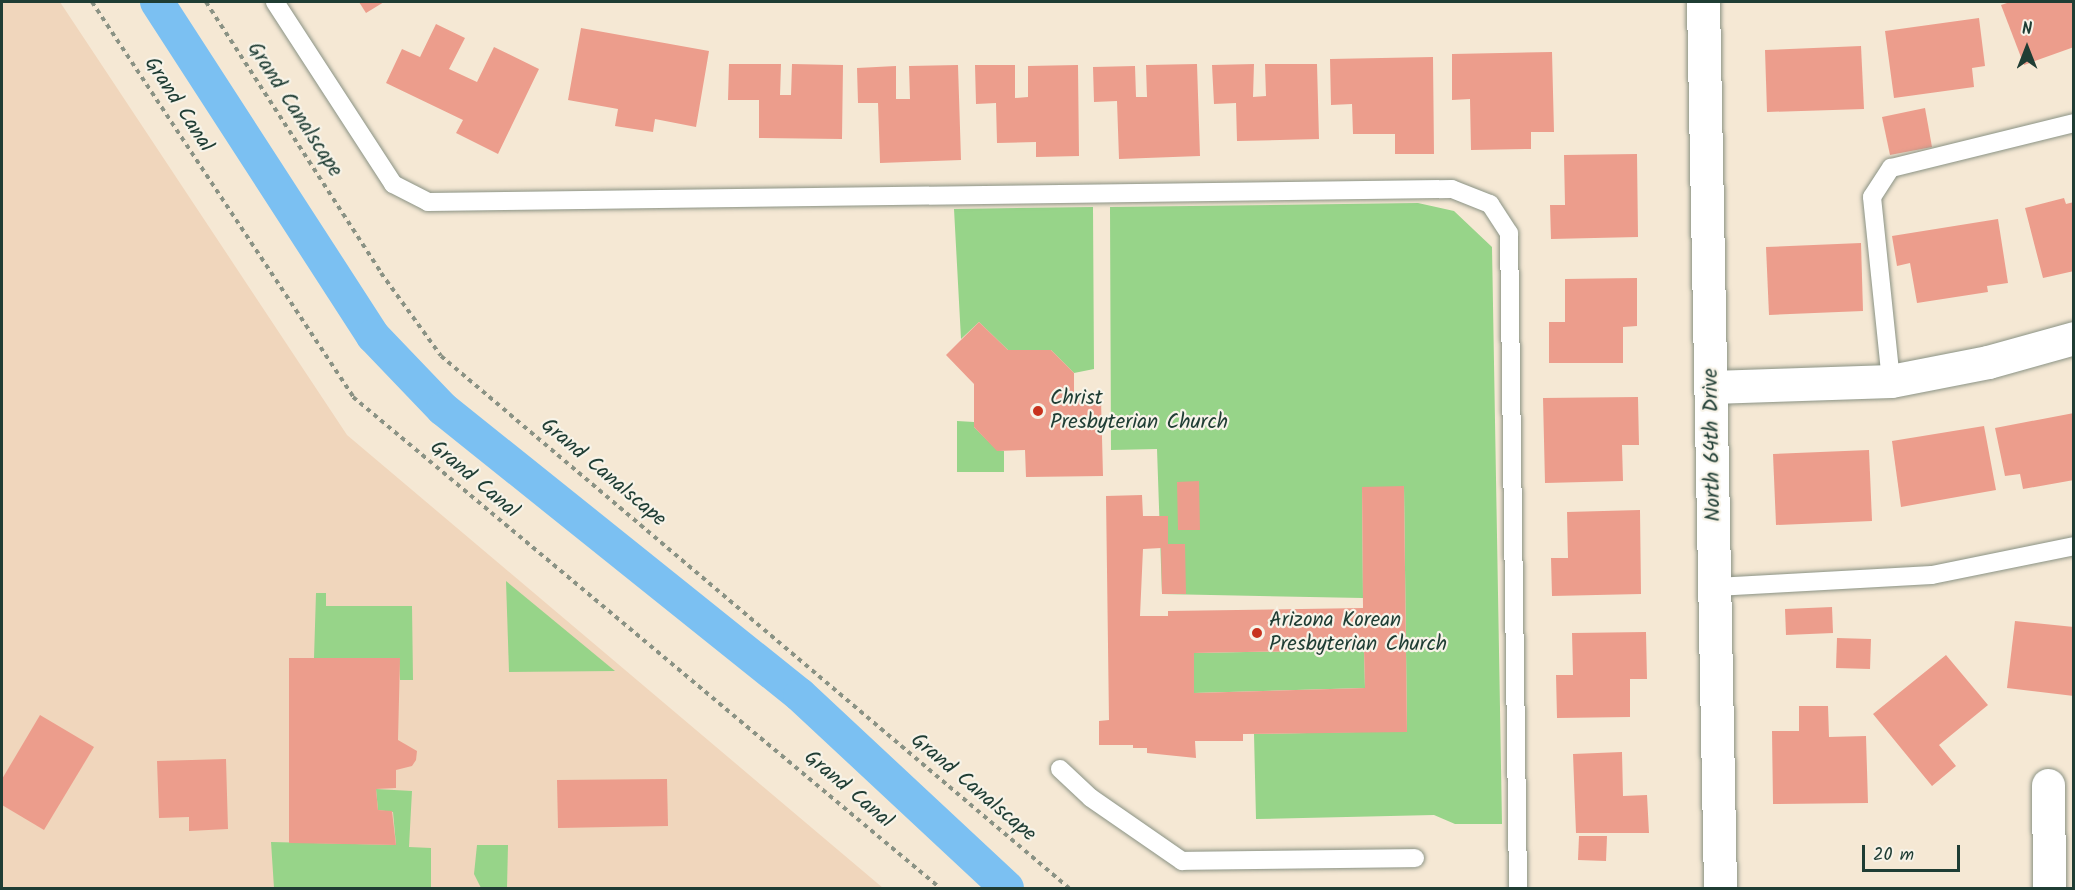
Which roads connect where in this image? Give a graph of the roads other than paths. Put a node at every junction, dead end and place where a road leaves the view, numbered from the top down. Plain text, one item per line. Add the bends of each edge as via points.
1 (275, 2) edge
2 (1703, 2) edge
3 (2073, 123) edge
4 (2073, 338) edge
5 (1891, 381) junction
6 (1712, 387) junction
7 (2073, 546) edge
8 (1716, 587) junction
9 (1060, 769) dead end
10 (2048, 784) dead end
11 (1415, 858) dead end
12 (1518, 888) edge
13 (1720, 888) edge
14 (2049, 888) edge

1 - 12 lane via 393,184 428,202 1452,189 1490,204 1509,233
2 - 6 street, North 64th Drive
3 - 5 lane via 1891,168 1872,197
4 - 5 street via 1989,362
5 - 6 street
6 - 8 street, North 64th Drive
7 - 8 lane via 1932,575
8 - 13 street, North 64th Drive
9 - 11 lane via 1091,798 1182,861
10 - 14 street

